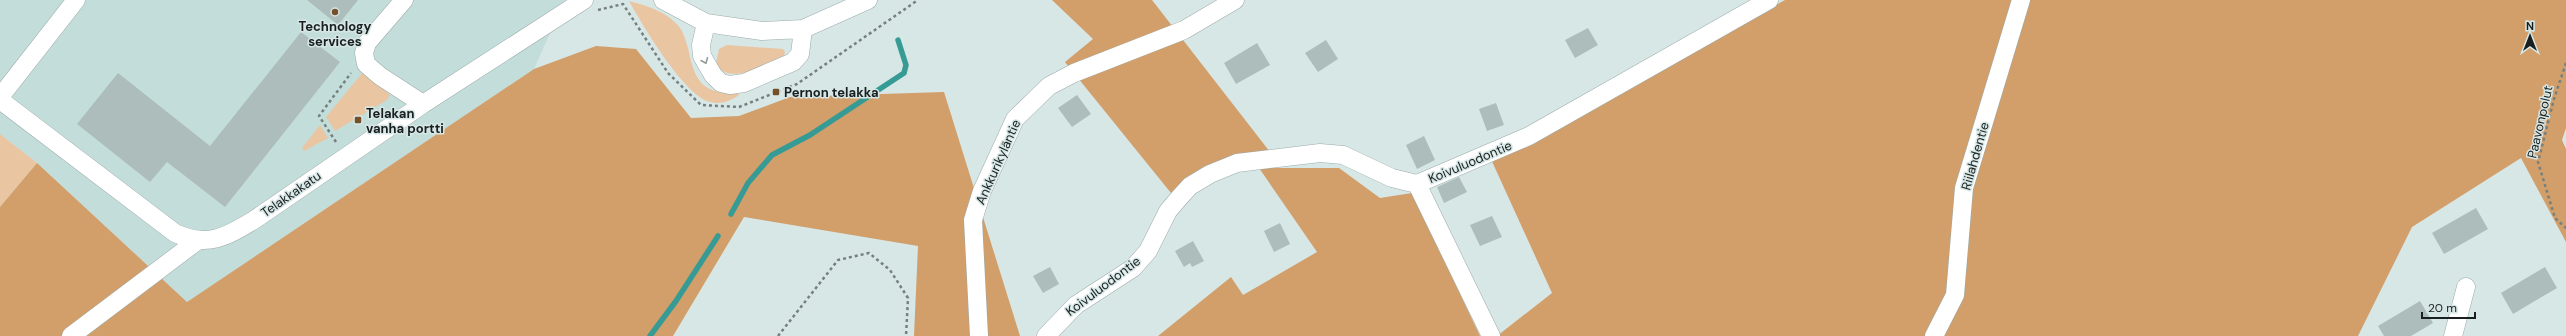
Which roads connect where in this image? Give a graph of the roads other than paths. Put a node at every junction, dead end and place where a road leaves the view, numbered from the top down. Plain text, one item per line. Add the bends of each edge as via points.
1 (76, 0) edge
2 (404, 0) edge
3 (663, 0) edge
4 (868, 0) edge
5 (1235, 0) edge
6 (1769, 0) edge
7 (2021, 0) edge
8 (588, 6) edge
9 (706, 23) junction
10 (803, 29) junction
11 (0, 98) edge
12 (423, 104) junction
13 (1417, 184) junction
14 (197, 240) junction
15 (2466, 287) dead end
16 (71, 336) edge
17 (980, 336) edge
18 (1046, 336) edge
19 (1490, 336) edge
20 (1934, 336) edge
21 (2453, 336) edge

1 - 11 street
2 - 12 street via 366,43 366,64
3 - 9 street
4 - 10 street
5 - 17 street, Ankkurikyläntie via 1184,30 1074,72 1049,86 1015,119 982,191 974,220
6 - 13 street, Koivuluodontie via 1529,136
7 - 20 street, Riilahdentie via 1964,188 1955,295
8 - 12 street, Telakkakatu
9 - 10 street via 762,31
9 -> 10 street via 701,46 702,56 714,76 730,85 744,83 793,62 800,54
11 - 14 street, Telakkakatu via 175,233
12 - 14 street, Telakkakatu via 230,235 212,240
13 - 18 street, Koivuluodontie via 1392,178 1343,155 1320,153 1237,163 1210,174 1190,186 1168,211 1148,251 1133,268 1076,305
13 - 19 street
14 - 16 street
15 - 21 street

